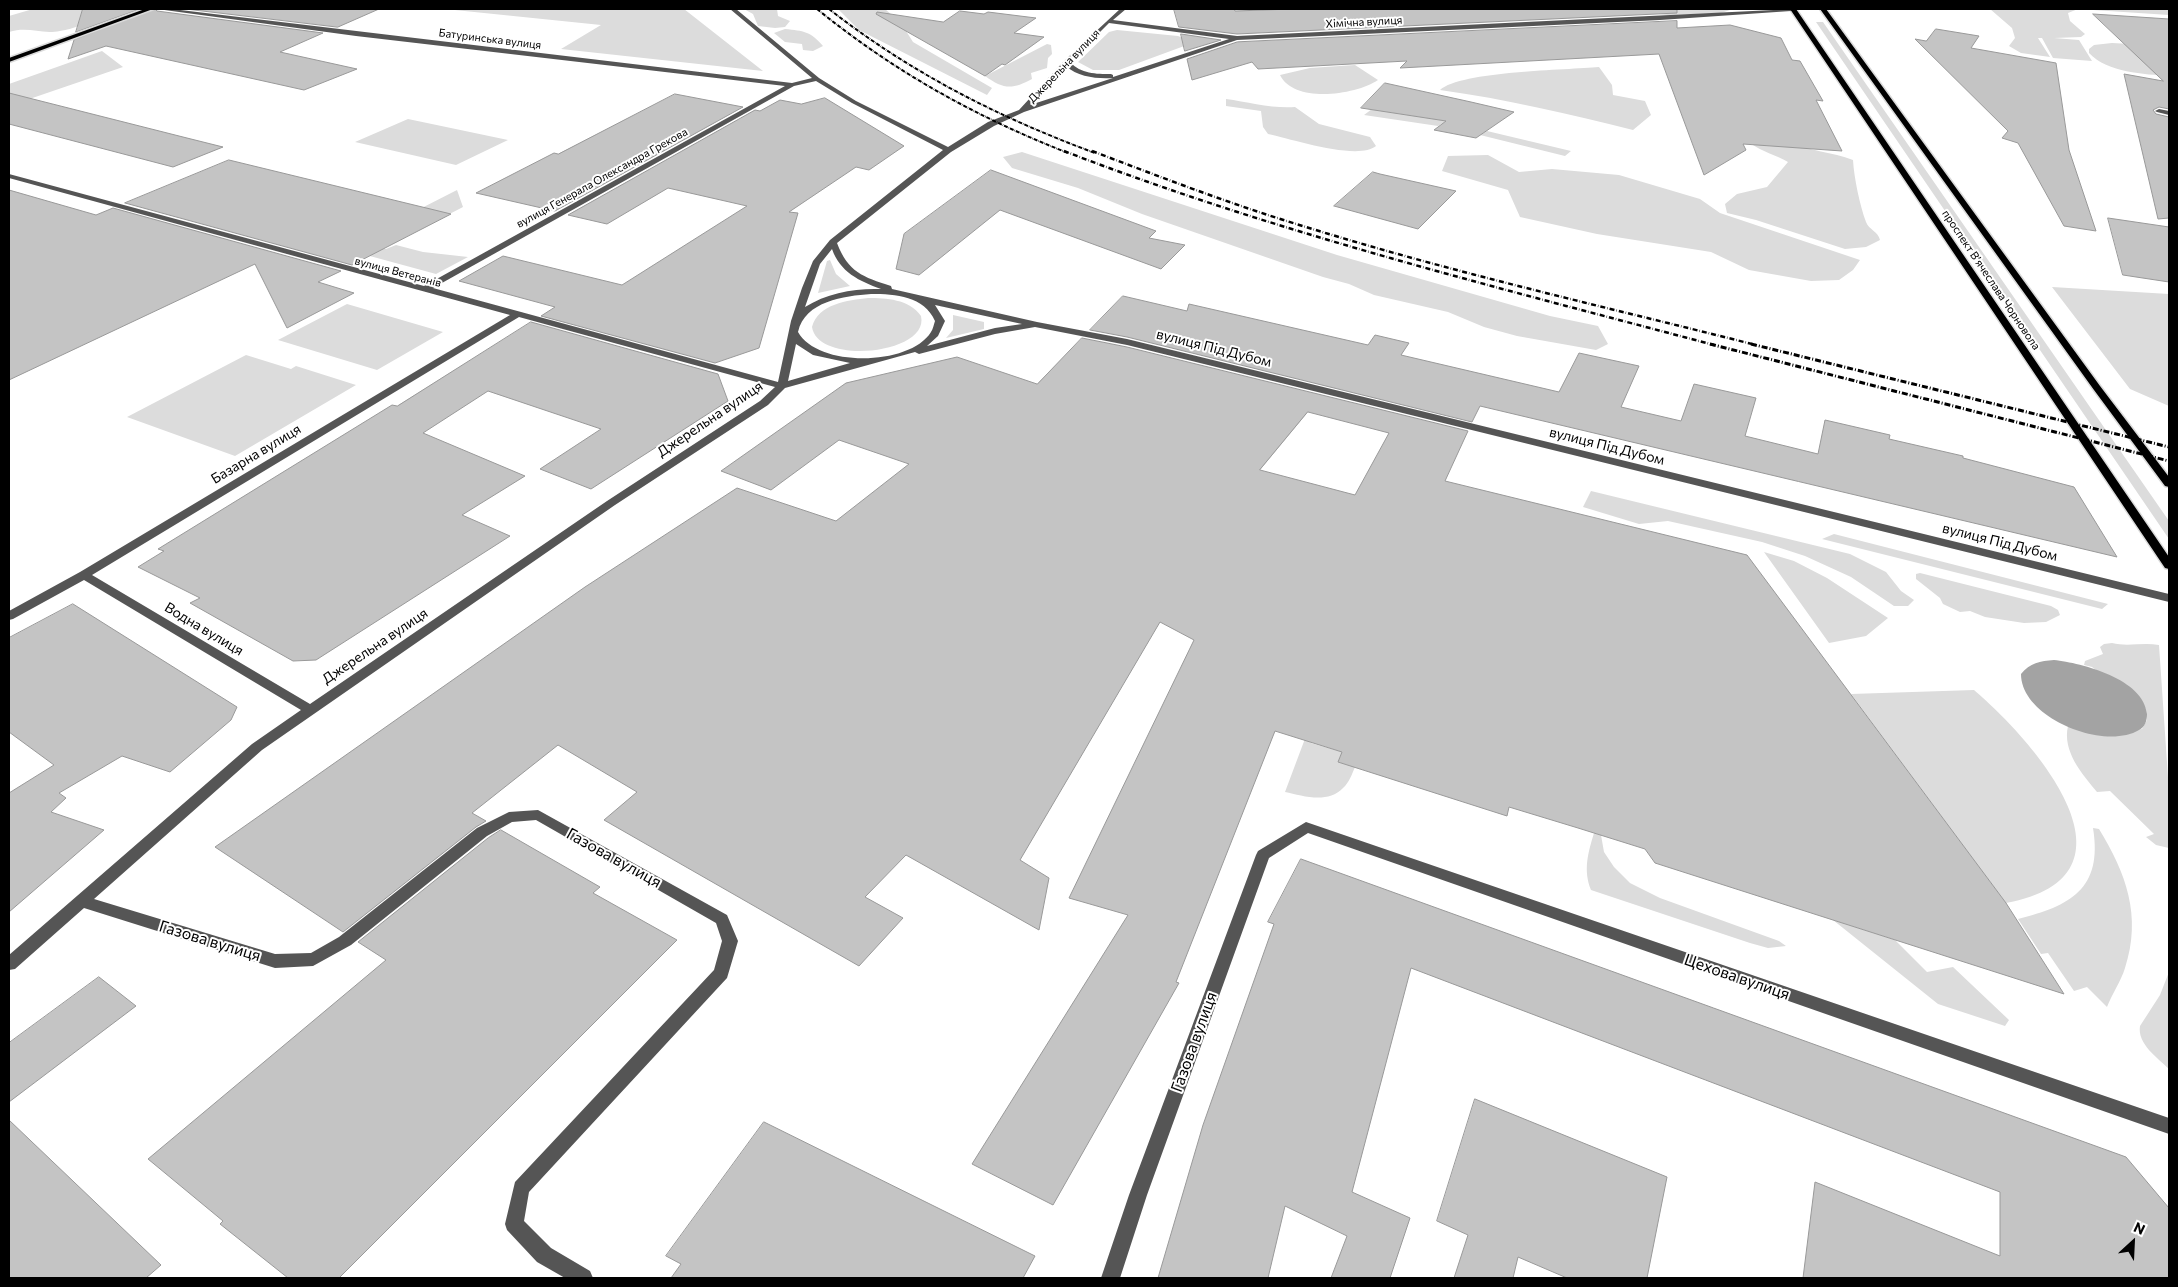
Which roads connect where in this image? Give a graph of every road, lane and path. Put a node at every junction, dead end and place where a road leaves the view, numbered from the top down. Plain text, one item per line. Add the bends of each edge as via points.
1 (150, 9) edge
2 (160, 9) edge
3 (733, 9) edge
4 (1123, 9) edge
5 (1792, 9) edge
6 (1823, 9) edge
7 (1108, 20) junction
8 (1236, 38) junction
9 (9, 60) edge
10 (1066, 62) junction
11 (1121, 76) junction
12 (817, 79) junction
13 (792, 85) junction
14 (1021, 111) junction
15 (2159, 111) dead end
16 (2169, 113) edge
17 (948, 150) junction
18 (9, 176) edge
19 (833, 242) junction
20 (423, 290) junction
21 (905, 294) junction
22 (917, 298) junction
23 (517, 315) junction
24 (796, 321) junction
25 (1037, 325) junction
26 (794, 333) junction
27 (894, 357) junction
28 (868, 361) junction
29 (782, 386) junction
30 (2169, 484) edge
31 (2169, 565) edge
32 (84, 575) junction
33 (2169, 598) edge
34 (9, 616) edge
35 (309, 709) junction
36 (1306, 827) joint
37 (82, 901) junction
38 (9, 964) edge
39 (2169, 1126) edge
40 (583, 1278) edge
41 (1110, 1278) edge

1 - 9 main road
2 - 13 street, Батуринська вулиця
3 - 12 street
4 - 7 street, Джерельна вулиця
5 - 8 street, Хімічна вулиця
5 - 31 main road, проспект Вʼячеслава Чорновола
6 - 30 main road, проспект Вʼячеслава Чорновола
7 - 8 street, Хімічна вулиця
7 - 10 street, Джерельна вулиця
8 - 11 street, Хімічна вулиця
10 - 11 street via 1081,73
10 - 14 street, Джерельна вулиця
11 - 14 street, Хімічна вулиця
12 - 13 street, Батуринська вулиця
12 - 17 street via 854,102
13 - 20 street, вулиця Генерала Олександра Грекова
14 - 17 street, Джерельна вулиця
15 - 16 street
17 - 19 street, Джерельна вулиця
18 - 20 street, вулиця Ветеранів
19 - 21 street via 839,260 858,278
19 - 24 street, Джерельна вулиця via 816,263
20 - 23 street, вулиця Ветеранів
21 - 22 street
21 - 24 street via 880,291 837,297 809,308
22 - 25 street, вулиця Під Дубом
22 - 27 street via 933,308 940,321 935,335 919,348
23 - 29 street, вулиця Ветеранів
23 - 32 street, Базарна вулиця
24 - 26 street, Джерельна вулиця
25 - 27 street, вулиця Під Дубом via 995,331
25 - 33 street, вулиця Під Дубом via 1128,342
26 - 28 street via 801,345 817,355
26 - 29 street, Джерельна вулиця
27 - 28 street
28 - 29 street, Джерельна вулиця
29 - 35 street, Джерельна вулиця via 764,403
32 - 34 street, Базарна вулиця
32 - 35 street, Водна вулиця
35 - 37 street, Джерельна вулиця via 257,747
36 - 39 street, Цехова вулиця
36 - 41 street, Газова вулиця via 1263,855
37 - 38 street, Джерельна вулиця
37 - 40 street, Газова вулиця via 275,961 313,959 345,941 482,832 509,817 538,815 722,919 730,941 721,973 521,1188 514,1224 544,1255

